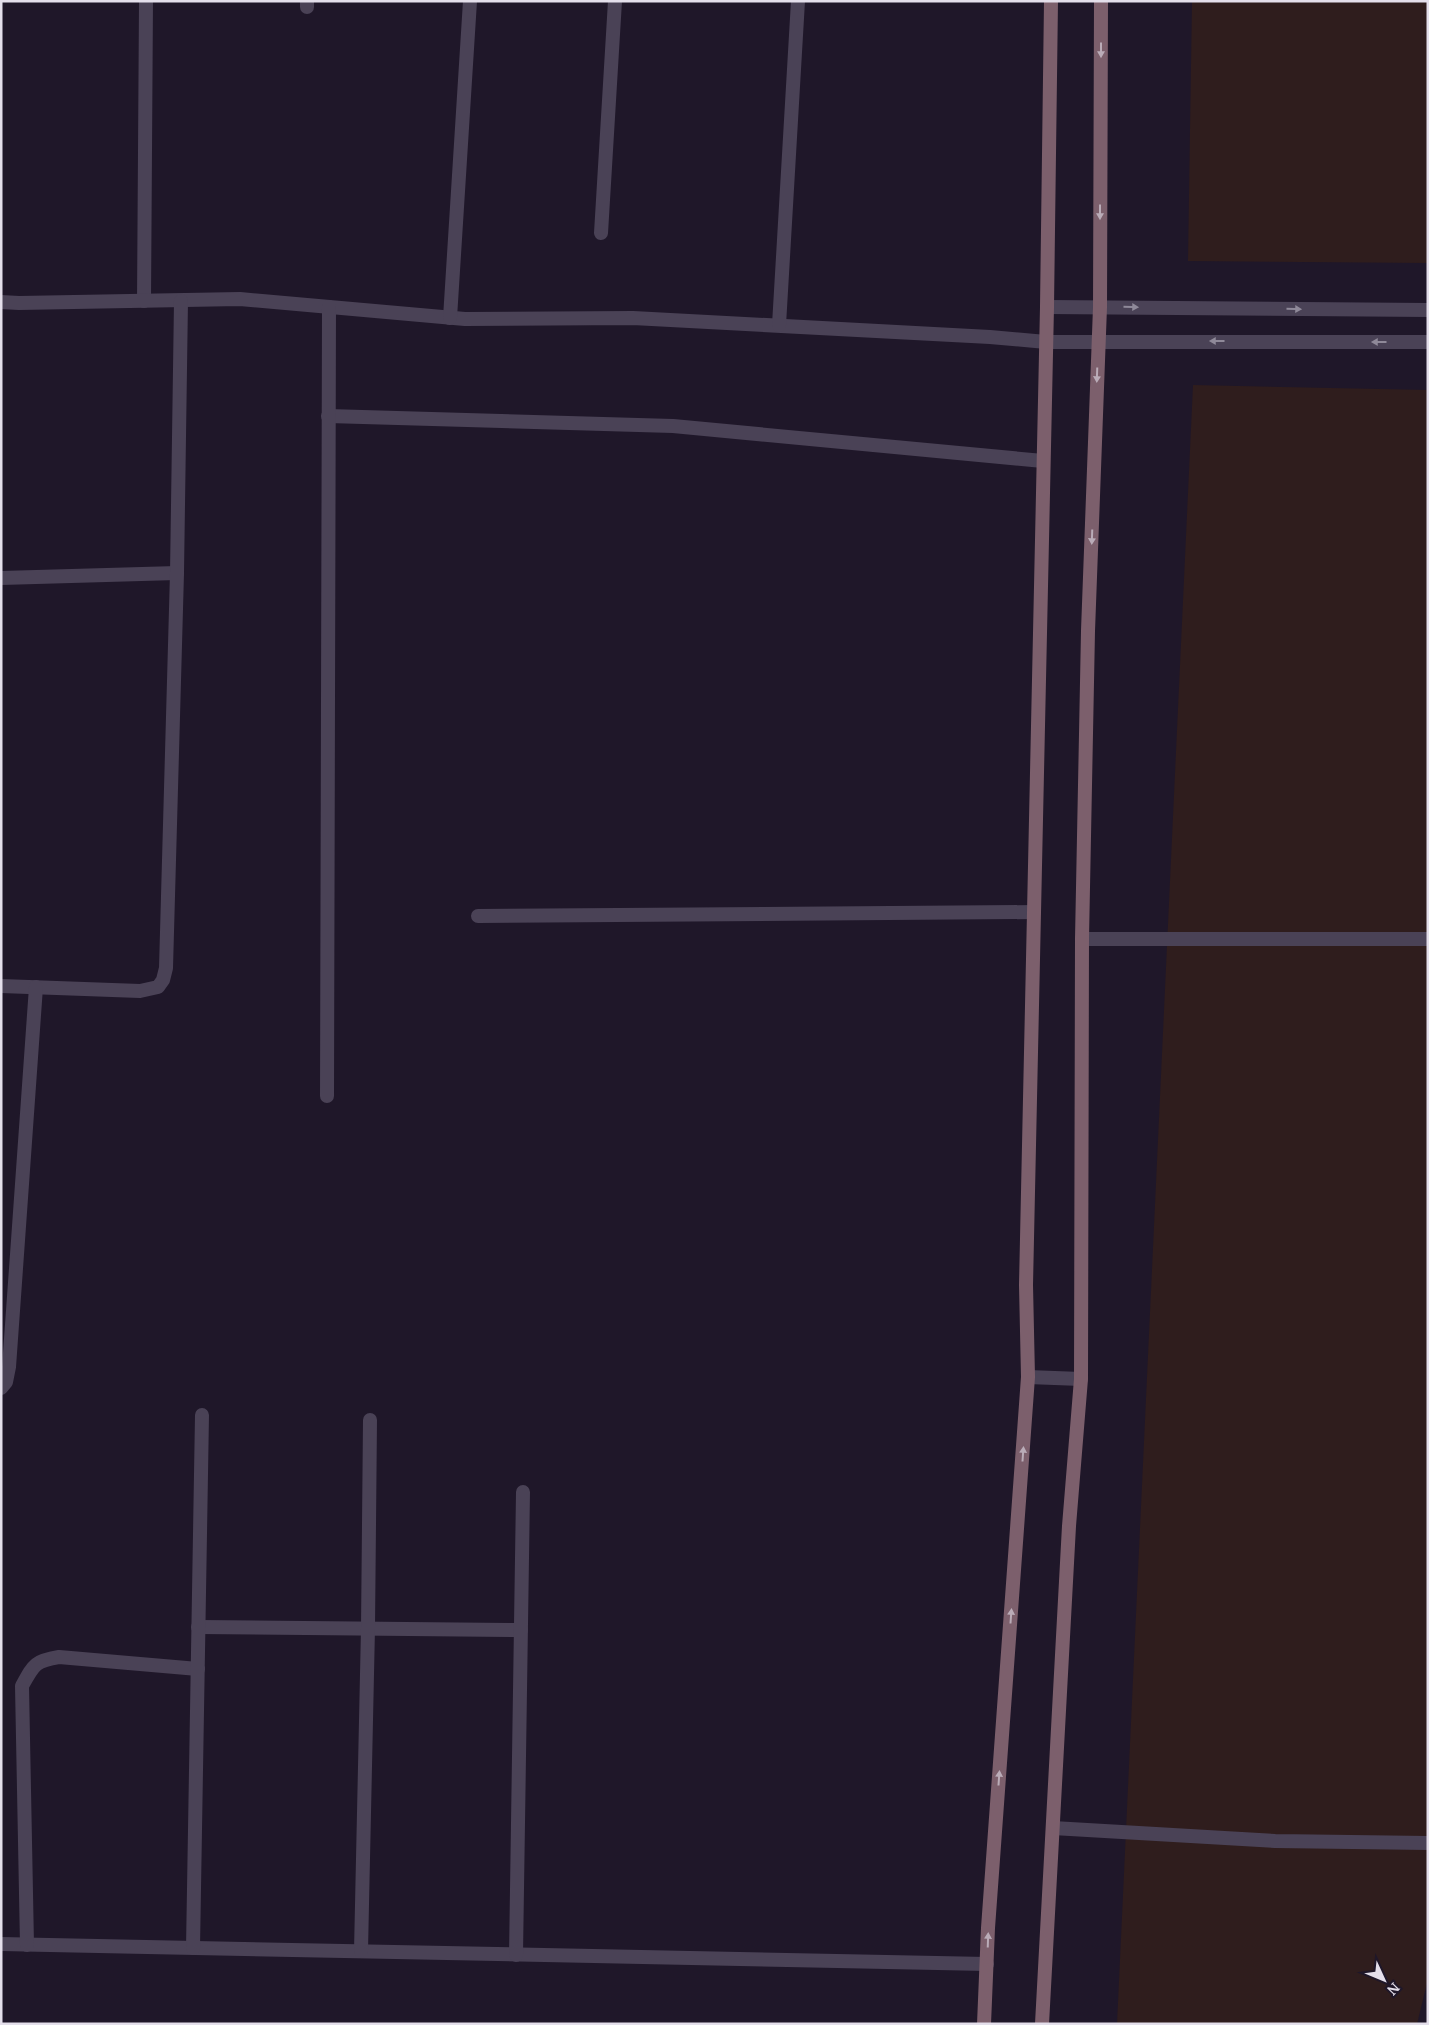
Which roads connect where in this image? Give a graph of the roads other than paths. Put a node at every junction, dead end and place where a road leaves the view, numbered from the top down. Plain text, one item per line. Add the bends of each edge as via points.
1 (146, 1) edge
2 (470, 1) edge
3 (615, 1) edge
4 (798, 1) edge
5 (1050, 1) edge
6 (1101, 1) edge
7 (601, 233) dead end
8 (144, 301) junction
9 (181, 301) junction
10 (1, 302) edge
11 (328, 307) junction
12 (1047, 307) junction
13 (1100, 307) junction
14 (1428, 310) edge
15 (450, 318) junction
16 (779, 325) junction
17 (1098, 341) junction
18 (1046, 342) junction
19 (1428, 342) edge
20 (328, 416) junction
21 (1043, 461) junction
22 (176, 573) junction
23 (1, 578) edge
24 (1034, 912) junction
25 (478, 916) dead end
26 (1082, 939) junction
27 (1428, 940) edge
28 (1, 986) edge
29 (36, 987) junction
30 (327, 1096) dead end
31 (1028, 1377) junction
32 (1081, 1379) junction
33 (1, 1388) edge
34 (202, 1416) dead end
35 (370, 1420) dead end
36 (523, 1492) dead end
37 (198, 1627) junction
38 (368, 1628) junction
39 (521, 1630) junction
40 (198, 1669) junction
41 (1053, 1828) junction
42 (1428, 1844) edge
43 (1, 1944) edge
44 (27, 1944) junction
45 (193, 1948) junction
46 (361, 1951) junction
47 (516, 1955) junction
48 (987, 1964) junction
49 (984, 2024) edge
50 (1042, 2024) edge

1 - 8 street
2 - 15 street
3 - 7 street
4 - 16 street
5 - 12 main road
6 -> 13 main road
8 - 9 street
8 - 10 street
9 - 11 street via 240,299
9 - 22 street
11 - 15 street
11 - 20 street
12 - 13 street
12 - 18 main road
13 -> 14 street
13 - 17 main road
15 - 16 street via 633,318
16 - 18 street
17 - 18 street
19 -> 17 street
17 -> 26 main road
18 - 21 main road
20 - 21 street via 673,426
20 - 30 street
21 - 24 main road
22 - 23 street
22 - 29 street via 166,968 163,980 158,987 140,991
24 - 25 street
24 - 31 main road via 1026,1285
26 - 27 street
26 - 32 main road
28 - 29 street
29 - 33 street via 9,1367 6,1382
31 - 32 street
48 -> 31 main road
32 - 41 main road via 1069,1526
34 - 37 street
35 - 38 street
36 - 39 street
37 - 38 street
37 - 40 street
38 - 39 street
38 - 46 street
39 - 47 street
40 - 44 street via 59,1658 42,1660 30,1672 22,1686
40 - 45 street
41 - 42 street via 1274,1842
41 - 50 main road
43 - 44 street
44 - 45 street
45 - 46 street
46 - 47 street
47 - 48 street
48 - 49 main road

